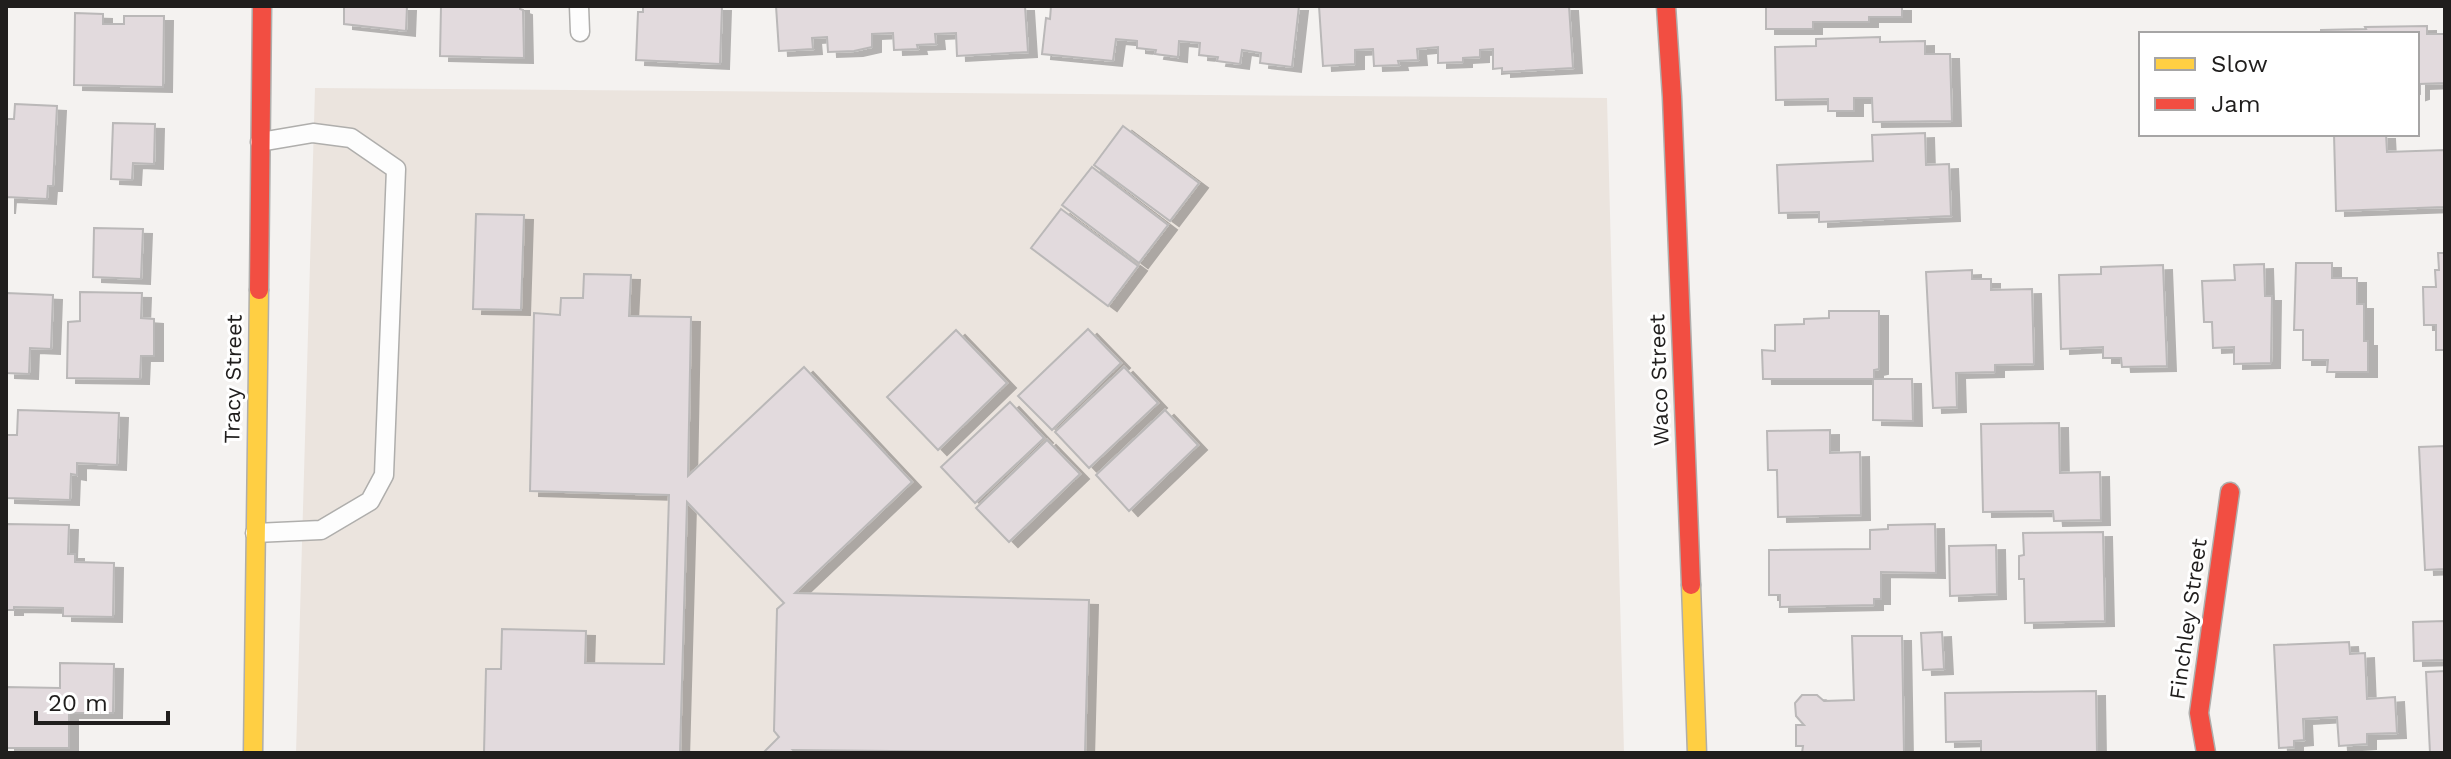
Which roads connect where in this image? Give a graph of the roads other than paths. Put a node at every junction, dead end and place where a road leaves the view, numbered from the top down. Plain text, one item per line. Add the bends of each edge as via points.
1 (262, 6) edge
2 (579, 6) edge
3 (1666, 6) edge
4 (580, 32) dead end
5 (260, 142) junction
6 (2230, 492) dead end
7 (255, 533) junction
8 (253, 753) edge
9 (1697, 753) edge
10 (2206, 753) edge

1 - 5 street, Tracy Street
2 - 4 lane
3 - 9 street, Waco Street
5 - 7 street, Tracy Street
5 - 7 lane via 313,133 351,138 396,169 384,475 370,501 321,530
6 - 10 street, Finchley Street via 2199,713
7 - 8 street, Tracy Street

